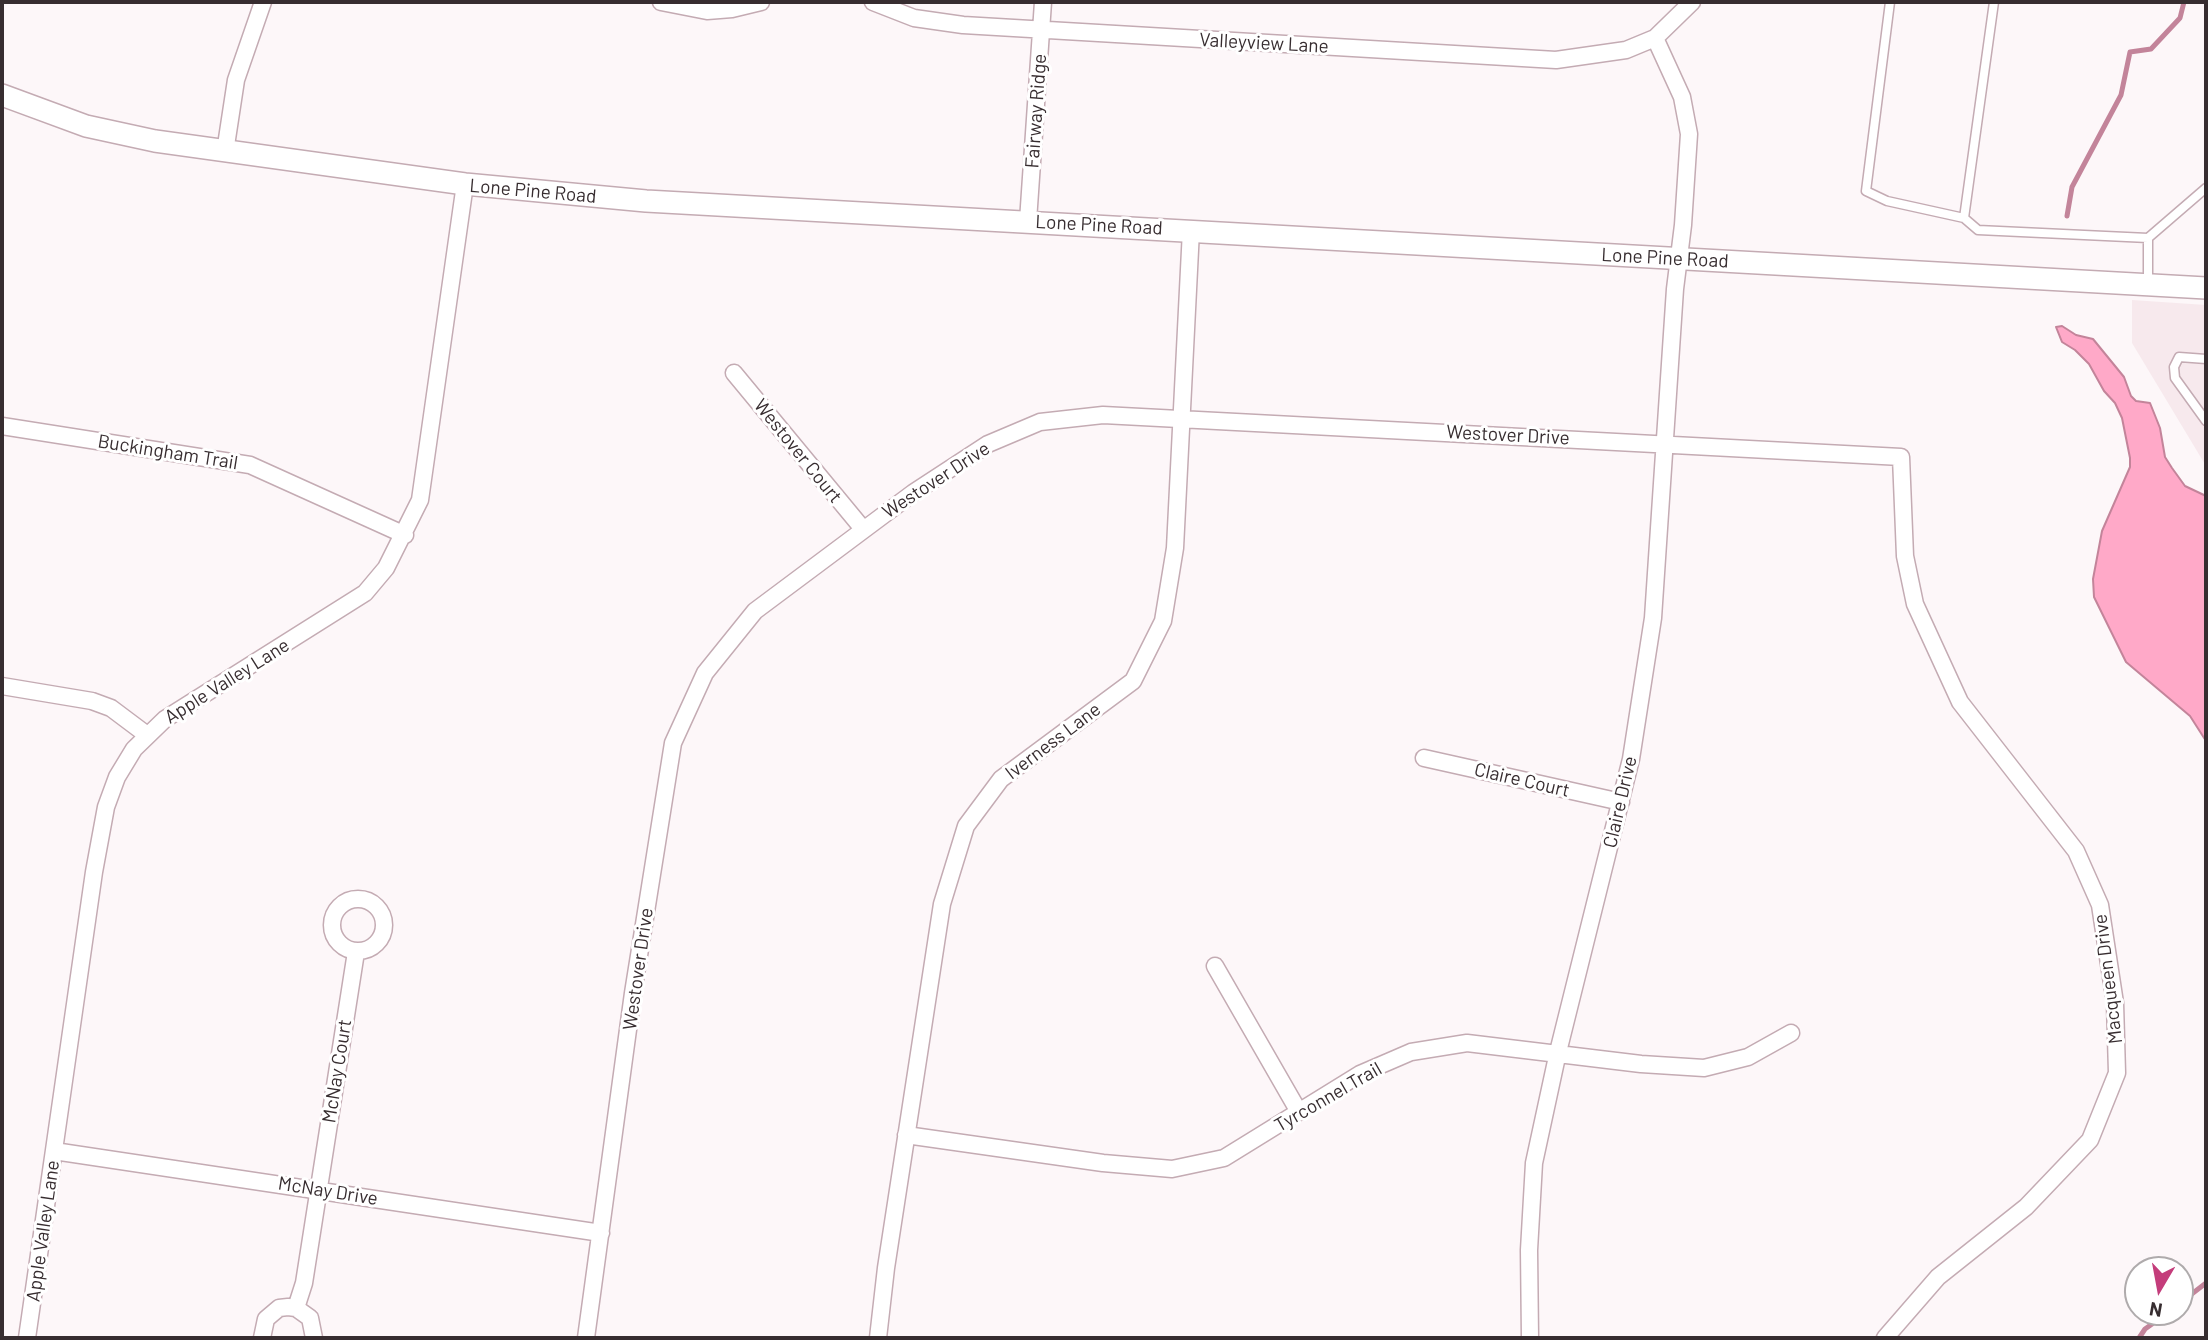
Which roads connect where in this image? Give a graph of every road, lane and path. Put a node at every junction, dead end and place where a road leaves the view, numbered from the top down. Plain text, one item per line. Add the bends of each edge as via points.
1 (263, 2) edge
2 (661, 2) edge
3 (761, 2) edge
4 (873, 2) edge
5 (1043, 2) edge
6 (1692, 2) edge
7 (1890, 2) edge
8 (1993, 2) edge
9 (1041, 31) junction
10 (1655, 38) junction
11 (2, 95) edge
12 (225, 152) junction
13 (465, 184) junction
14 (2206, 188) edge
15 (1964, 218) junction
16 (1028, 221) junction
17 (1191, 230) junction
18 (2148, 238) junction
19 (1678, 259) junction
20 (2148, 285) junction
21 (2206, 288) edge
22 (2206, 359) edge
23 (734, 373) dead end
24 (1181, 418) junction
25 (2206, 421) edge
26 (2, 426) edge
27 (1663, 444) junction
28 (1901, 457) joint
29 (863, 529) junction
30 (405, 535) junction
31 (2, 686) edge
32 (147, 735) junction
33 (1424, 758) dead end
34 (1620, 802) junction
35 (356, 951) dead end
36 (1214, 966) dead end
37 (1791, 1032) dead end
38 (1558, 1052) junction
39 (1299, 1112) junction
40 (906, 1135) junction
41 (54, 1150) junction
42 (319, 1190) junction
43 (601, 1233) junction
44 (296, 1308) junction
45 (27, 1338) edge
46 (262, 1338) edge
47 (314, 1338) edge
48 (586, 1338) edge
49 (878, 1338) edge
50 (1530, 1338) edge
51 (1885, 1338) edge

1 - 12 street via 236,80
2 - 3 street via 707,11
4 - 9 street, Valleyview Lane via 914,18
5 - 9 street, Fairway Ridge
6 - 10 street
7 - 15 lane via 1867,191 1887,201
8 - 15 lane
9 - 10 street, Valleyview Lane via 1556,60 1626,50
9 - 16 street, Fairway Ridge
10 - 19 street, Claire Drive via 1682,97 1689,134
11 - 12 street, Lone Pine Road via 86,126
12 - 13 street, Lone Pine Road
13 - 16 street, Lone Pine Road via 646,201
13 - 30 street, Apple Valley Lane via 420,500
14 - 18 lane
15 - 18 lane via 1978,230
16 - 17 street, Lone Pine Road
17 - 19 street, Lone Pine Road
17 - 24 street, Iverness Lane
18 - 20 lane
19 - 20 street, Lone Pine Road
19 - 27 street, Claire Drive
20 - 21 street, Lone Pine Road
22 - 25 lane via 2179,357 2174,367 2175,378
23 - 29 street, Westover Court
24 - 27 street, Westover Drive
24 - 29 street, Westover Drive via 1102,415 1040,422 988,444
24 - 40 street, Iverness Lane via 1175,548 1163,621 1133,681 1001,779 966,826 942,904
26 - 30 street, Buckingham Trail via 250,465
27 - 28 street, Westover Drive
27 - 34 street, Claire Drive via 1653,618
28 - 51 street, Macqueen Drive via 1905,556 1915,604 1960,702 2076,851 2100,905 2115,1003 2117,1073 2090,1140 2026,1207 1938,1277
29 - 43 street, Westover Drive via 755,611 705,673 673,743
30 - 32 street, Apple Valley Lane via 365,593 165,719
31 - 32 street via 92,701 111,708
32 - 41 street, Apple Valley Lane via 117,777 106,807
33 - 34 street, Claire Court
34 - 38 street, Claire Drive
35 - 42 street, McNay Court
36 - 39 street
37 - 38 street, Tyrconnel Trail via 1748,1057 1704,1068
38 - 39 street, Tyrconnel Trail via 1467,1042 1411,1052 1360,1074
38 - 50 street, Claire Drive via 1534,1163
39 - 40 street, Tyrconnel Trail via 1224,1158 1172,1170
40 - 49 street, Iverness Lane
41 - 42 street, McNay Drive
41 - 45 street, Apple Valley Lane
42 - 43 street, McNay Drive
42 - 44 street, McNay Court
43 - 48 street, Westover Drive
44 - 46 street via 271,1313 262,1327
44 - 47 street via 310,1318

